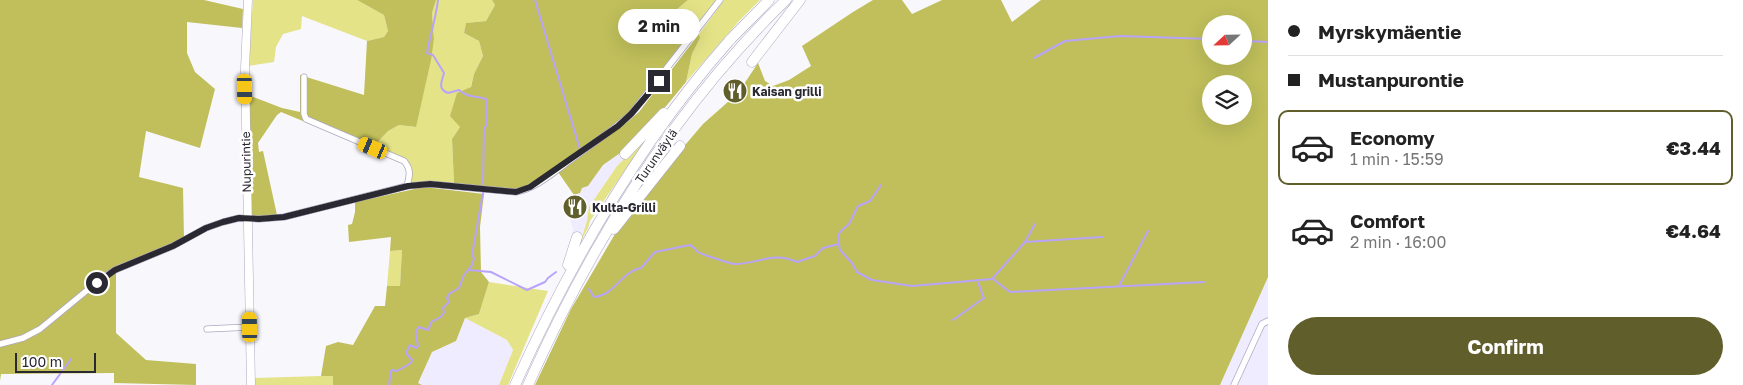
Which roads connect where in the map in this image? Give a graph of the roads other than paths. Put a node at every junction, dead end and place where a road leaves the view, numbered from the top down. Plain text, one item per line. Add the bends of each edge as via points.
1 (248, 0) edge
2 (720, 0) edge
3 (769, 0) edge
4 (786, 0) edge
5 (800, 0) edge
6 (752, 62) dead end
7 (304, 77) dead end
8 (696, 80) junction
9 (680, 146) dead end
10 (625, 154) dead end
11 (408, 186) junction
12 (247, 218) junction
13 (578, 237) dead end
14 (586, 268) junction
15 (553, 303) junction
16 (1268, 321) edge
17 (250, 327) junction
18 (207, 329) dead end
19 (0, 344) edge
20 (251, 385) edge
21 (515, 385) edge
22 (528, 385) edge
23 (1234, 385) edge

1 - 12 main road, Nupurintie via 244,69
2 - 11 street via 631,114 530,187 516,192 430,184
3 - 8 highway, Turunväylä
4 - 14 highway, Turunväylä via 739,48 680,122 623,204
5 - 6 highway
7 - 11 street via 306,119 404,161 409,167
8 - 10 highway
8 - 15 highway, Turunväylä via 613,197
9 - 14 highway
11 - 12 street via 284,217
12 - 17 main road, Nupurintie
12 - 19 street via 206,228 173,246 115,270 40,330
13 - 15 highway
14 - 22 highway, Turunväylä
15 - 21 highway, Turunväylä
16 - 23 street via 1262,324
17 - 18 street
17 - 20 main road, Nupurintie

